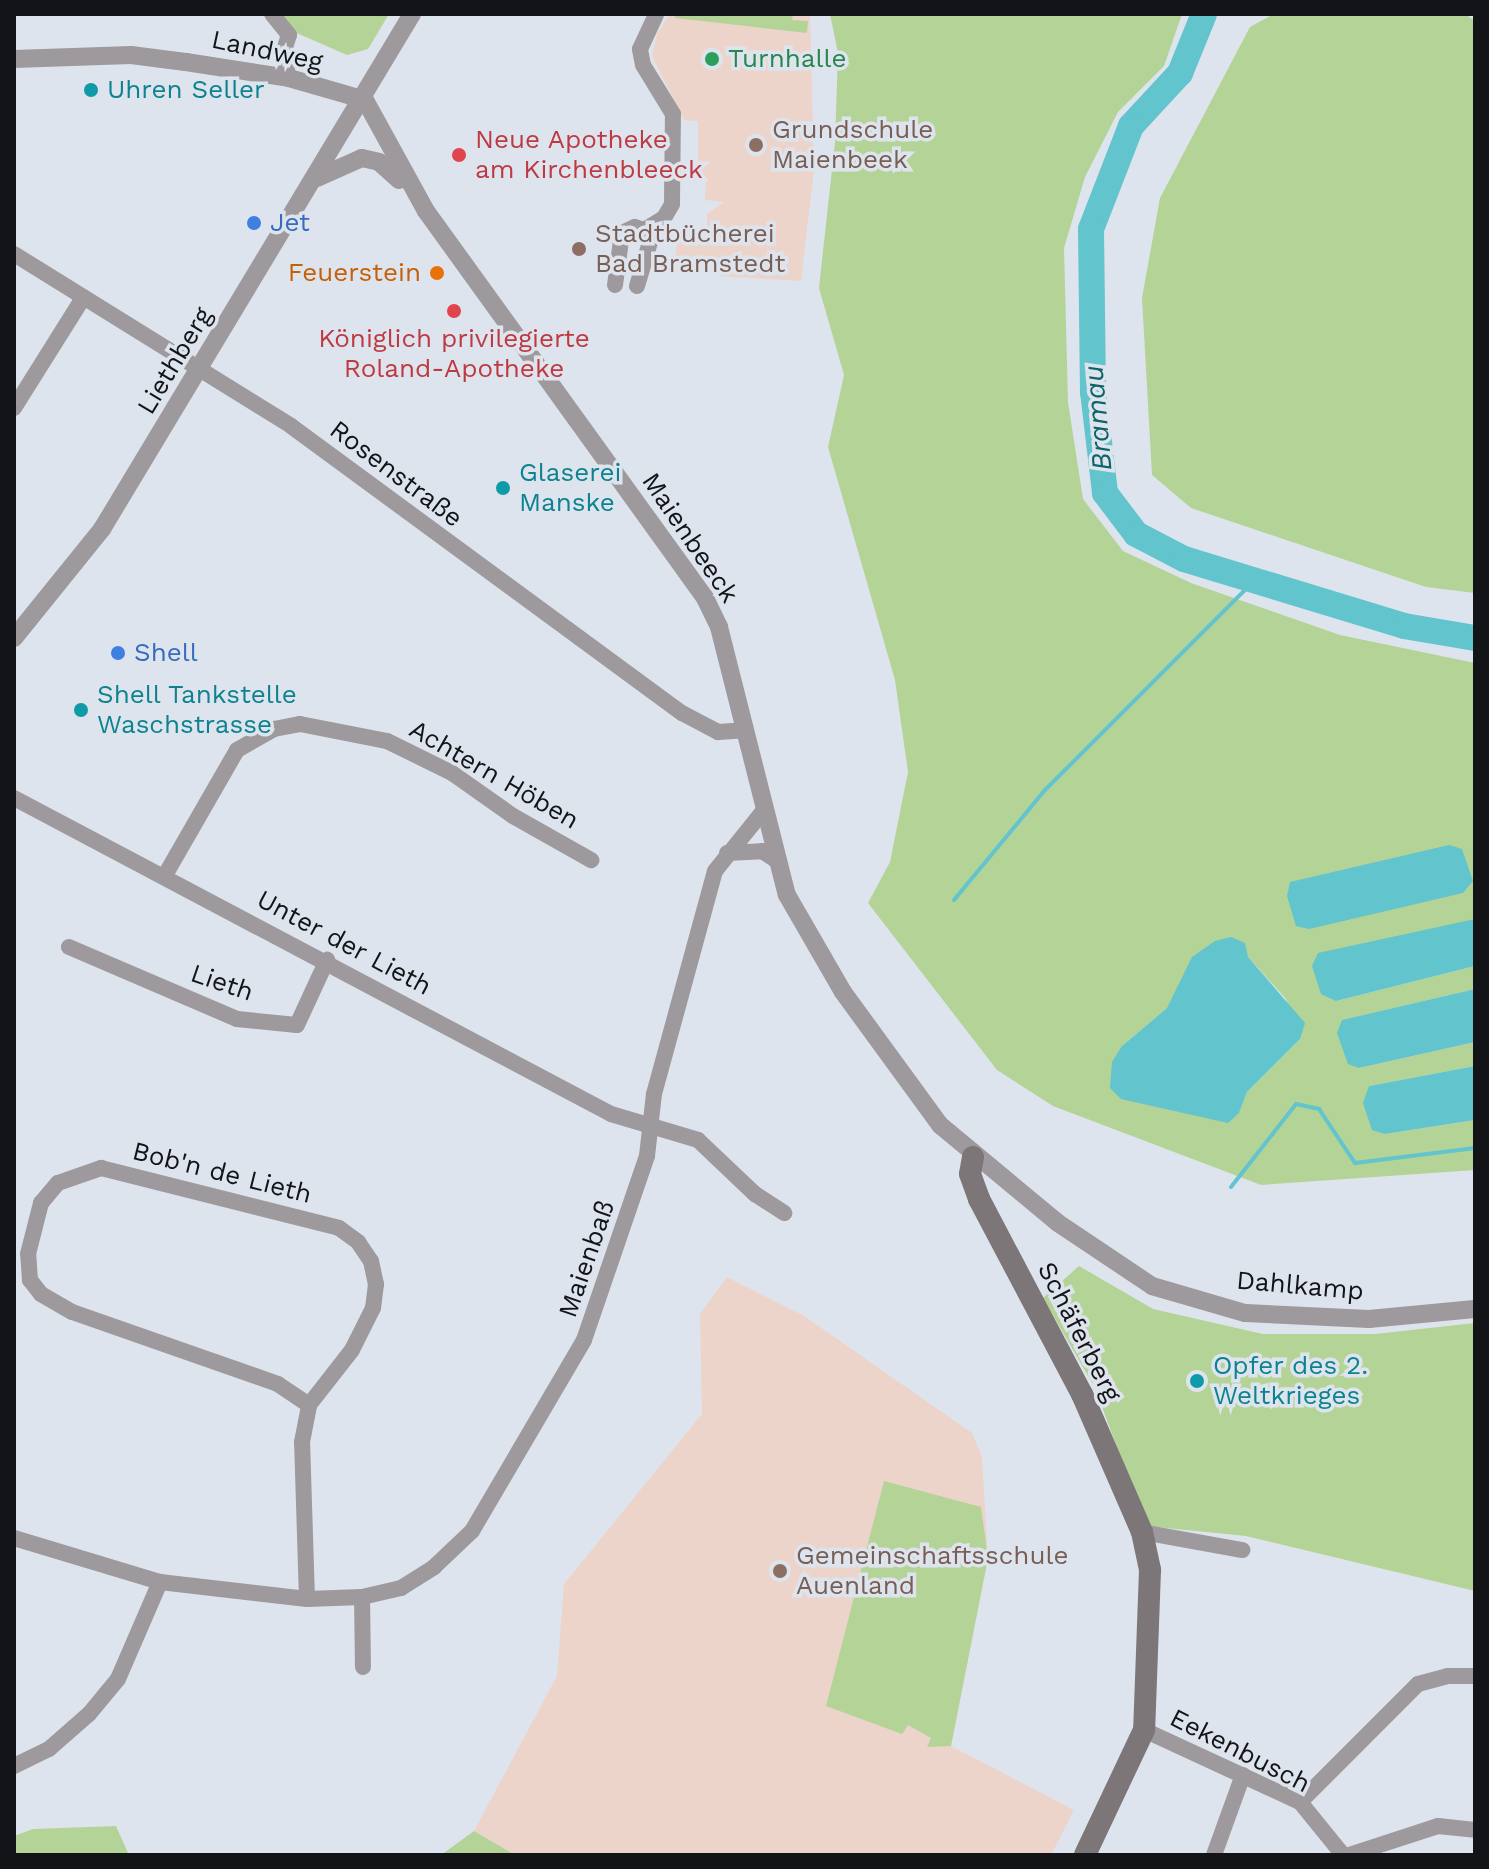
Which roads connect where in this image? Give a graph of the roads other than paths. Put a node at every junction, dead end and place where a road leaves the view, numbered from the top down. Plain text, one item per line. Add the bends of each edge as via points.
1 (272, 14) edge
2 (412, 14) edge
3 (656, 14) edge
4 (14, 59) edge
5 (289, 78) junction
6 (365, 100) junction
7 (315, 179) junction
8 (426, 211) junction
9 (644, 230) junction
10 (14, 254) edge
11 (615, 285) dead end
12 (637, 286) dead end
13 (83, 298) junction
14 (199, 373) junction
15 (14, 408) edge
16 (14, 638) edge
17 (744, 730) junction
18 (14, 798) edge
19 (764, 810) junction
20 (727, 853) junction
21 (591, 860) dead end
22 (776, 860) junction
23 (164, 877) junction
24 (69, 947) dead end
25 (327, 960) junction
26 (652, 1128) junction
27 (973, 1157) junction
28 (784, 1213) dead end
29 (1475, 1309) edge
30 (309, 1405) junction
31 (1142, 1532) junction
32 (14, 1538) edge
33 (1242, 1550) dead end
34 (160, 1582) junction
35 (362, 1597) junction
36 (307, 1599) junction
37 (363, 1667) dead end
38 (1475, 1676) edge
39 (1144, 1730) junction
40 (14, 1766) edge
41 (1243, 1775) junction
42 (1300, 1802) junction
43 (1475, 1830) edge
44 (1085, 1855) edge
45 (1214, 1855) edge
46 (1343, 1855) edge
47 (1349, 1855) edge

1 - 5 street via 289,35 283,54
2 - 6 street, Liethberg
3 - 9 street via 640,49 643,65 671,109 672,204 664,218
4 - 5 street, Landweg via 131,55
5 - 6 street, Landweg
6 - 7 street, Liethberg
6 - 8 street, Maienbeeck
7 - 8 street via 342,163 362,158 379,162
7 - 14 street, Liethberg
8 - 17 street, Maienbeeck via 705,598 719,627
9 - 11 street via 627,230 618,239
9 - 12 street via 650,242
10 - 13 street, Rosenstraße
13 - 14 street, Rosenstraße
13 - 15 street
14 - 16 street, Liethberg via 77,565
14 - 17 street, Rosenstraße via 291,426 682,713 718,732
17 - 19 street, Maienbeeck
18 - 23 street, Unter der Lieth
19 - 20 street, Maienbaß
19 - 22 street, Maienbeeck
20 - 22 street via 762,851
20 - 26 street, Maienbaß via 715,871 668,1039
21 - 23 street, Achtern Höben via 513,816 452,773 387,741 300,724 274,729 237,750
22 - 27 street, Maienbeeck via 787,895 843,992 940,1125
23 - 25 street, Unter der Lieth
24 - 25 street, Lieth via 237,1019 297,1025
25 - 26 street, Unter der Lieth via 611,1114
26 - 28 street, Unter der Lieth via 698,1140 755,1194
26 - 35 street, Maienbaß via 610,1276 584,1340 508,1475 472,1531 434,1567 401,1588
27 - 29 street, Dahlkamp via 1152,1286 1245,1313 1369,1319
27 - 31 main road, Schäferberg via 970,1174 979,1199 1082,1394
30 - 30 street, Bob'n de Lieth via 278,1384 72,1312 41,1294 30,1280 28,1246 41,1203 58,1183 101,1168 339,1228 358,1242 374,1273 373,1308 352,1350
30 - 36 street, Bob'n de Lieth via 302,1442
31 - 33 street
31 - 39 main road, Schäferberg via 1150,1570
32 - 34 street, Maienbaß
34 - 36 street, Maienbaß
34 - 40 street via 118,1679 49,1749
35 - 36 street, Maienbaß
35 - 37 street
38 - 42 street via 1418,1684
39 - 41 street, Eekenbusch
39 - 44 main road, Schäferberg
41 - 42 street, Eekenbusch
41 - 45 street
42 - 46 street, Eekenbusch
43 - 47 street via 1438,1826

